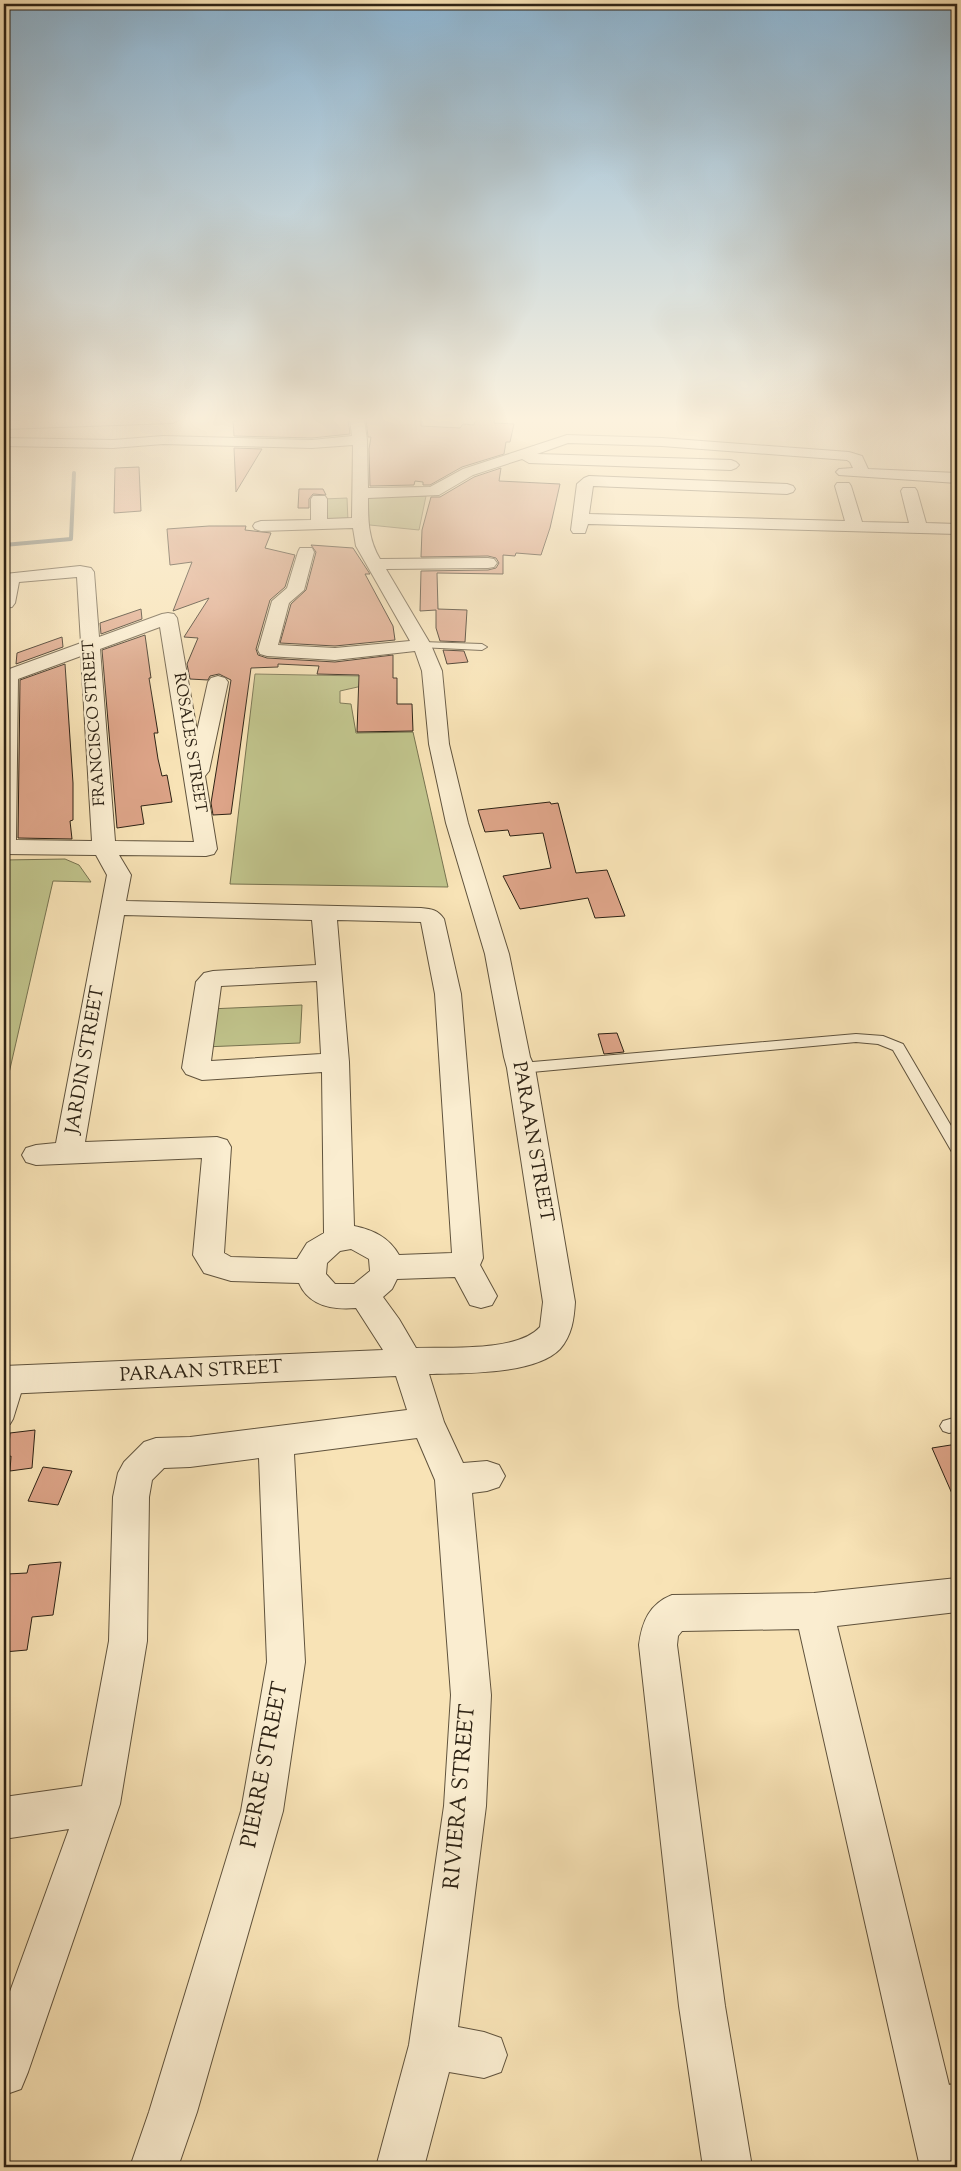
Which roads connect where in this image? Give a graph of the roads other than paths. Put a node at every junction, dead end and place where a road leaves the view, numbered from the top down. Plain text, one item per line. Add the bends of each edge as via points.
1 (319, 520) edge
2 (580, 520) edge
3 (712, 520) edge
4 (785, 520) edge
5 (853, 520) edge
6 (916, 520) edge
7 (645, 521) joint
8 (360, 523) joint
9 (785, 524) junction
10 (319, 525) junction
11 (260, 526) dead end
12 (855, 526) junction
13 (711, 528) junction
14 (918, 528) junction
15 (957, 529) edge
16 (306, 552) dead end
17 (377, 564) junction
18 (488, 564) dead end
19 (7, 597) dead end
20 (422, 645) junction
21 (90, 647) junction
22 (482, 647) dead end
23 (179, 681) junction
24 (218, 682) junction
25 (239, 683) dead end
26 (195, 785) junction
27 (4, 847) edge
28 (104, 848) junction
29 (120, 875) joint
30 (113, 908) junction
31 (324, 913) junction
32 (329, 972) junction
33 (334, 1062) junction
34 (521, 1068) junction
35 (957, 1148) edge
36 (69, 1154) junction
37 (36, 1155) dead end
38 (339, 1239) junction
39 (463, 1264) junction
40 (309, 1270) junction
41 (375, 1280) junction
42 (481, 1296) dead end
43 (406, 1362) junction
44 (10, 1380) edge
45 (4, 1419) edge
46 (427, 1422) junction
47 (276, 1440) junction
48 (957, 1595) edge
49 (814, 1611) junction
50 (99, 1804) junction
51 (4, 1818) edge
52 (432, 2045) junction
53 (484, 2055) dead end
54 (4, 2072) edge
55 (945, 2110) edge
56 (154, 2167) edge
57 (400, 2167) edge
58 (727, 2167) edge
59 (945, 2167) edge

1 - 10 street
2 - 7 street via 580,524
3 - 13 street
4 - 9 street
5 - 12 street
6 - 14 street
7 - 13 street
8 - 10 street
8 - 17 street, PARAAN STREET via 364,546
9 - 12 street
9 - 13 street
10 - 11 street
12 - 14 street
14 - 15 street
16 - 20 street via 296,590 281,602 267,650 330,654
17 - 18 street
17 - 20 street, PARAAN STREET
19 - 21 street, FRANCISCO STREET via 11,578 85,572
20 - 22 lane
20 - 34 street, PARAAN STREET via 432,671 438,744 455,814 497,954
21 - 23 street, ROSALES STREET via 174,617
21 - 27 street, ROSALES STREET via 8,676
21 - 28 street, FRANCISCO STREET
23 - 24 street
23 - 26 street, ROSALES STREET
24 - 25 street
24 - 26 street
26 - 28 street, ROSALES STREET via 214,849
27 - 28 street, ROSALES STREET
28 - 29 street, FRANCISCO STREET
29 - 30 street, JARDIN STREET
30 - 31 street
30 - 36 street, JARDIN STREET
31 - 32 street
31 - 39 street via 422,915 432,920 448,994 468,1258
32 - 33 street
32 - 33 street via 213,978 209,982 196,1068 202,1071
33 - 38 street
34 - 35 lane via 879,1038 898,1047
34 - 43 street, PARAAN STREET via 559,1302 557,1325 551,1338 519,1355
36 - 37 street
36 - 40 street, JARDIN STREET via 218,1137 208,1255 214,1265 231,1269
38 - 40 street via 317,1251
38 - 41 street via 362,1239 380,1250 385,1258
39 - 41 street
39 - 42 street
40 - 41 street via 312,1282 321,1291 334,1296 349,1297
41 - 43 street, RIVIERA STREET via 388,1328
43 - 44 street, PARAAN STREET
43 - 46 street, RIVIERA STREET via 416,1383
44 - 45 lane
46 - 47 street
46 - 52 street, RIVIERA STREET via 470,1478 471,1695 465,1806
47 - 50 street via 156,1454 136,1474 131,1496 128,1641
47 - 56 street, PIERRE STREET via 286,1662 262,1811
48 - 49 street
49 - 55 street
49 - 58 street via 672,1613 660,1630 658,1645 702,2006
50 - 51 street
50 - 54 street
52 - 53 street
52 - 57 street, RIVIERA STREET
55 - 59 street

